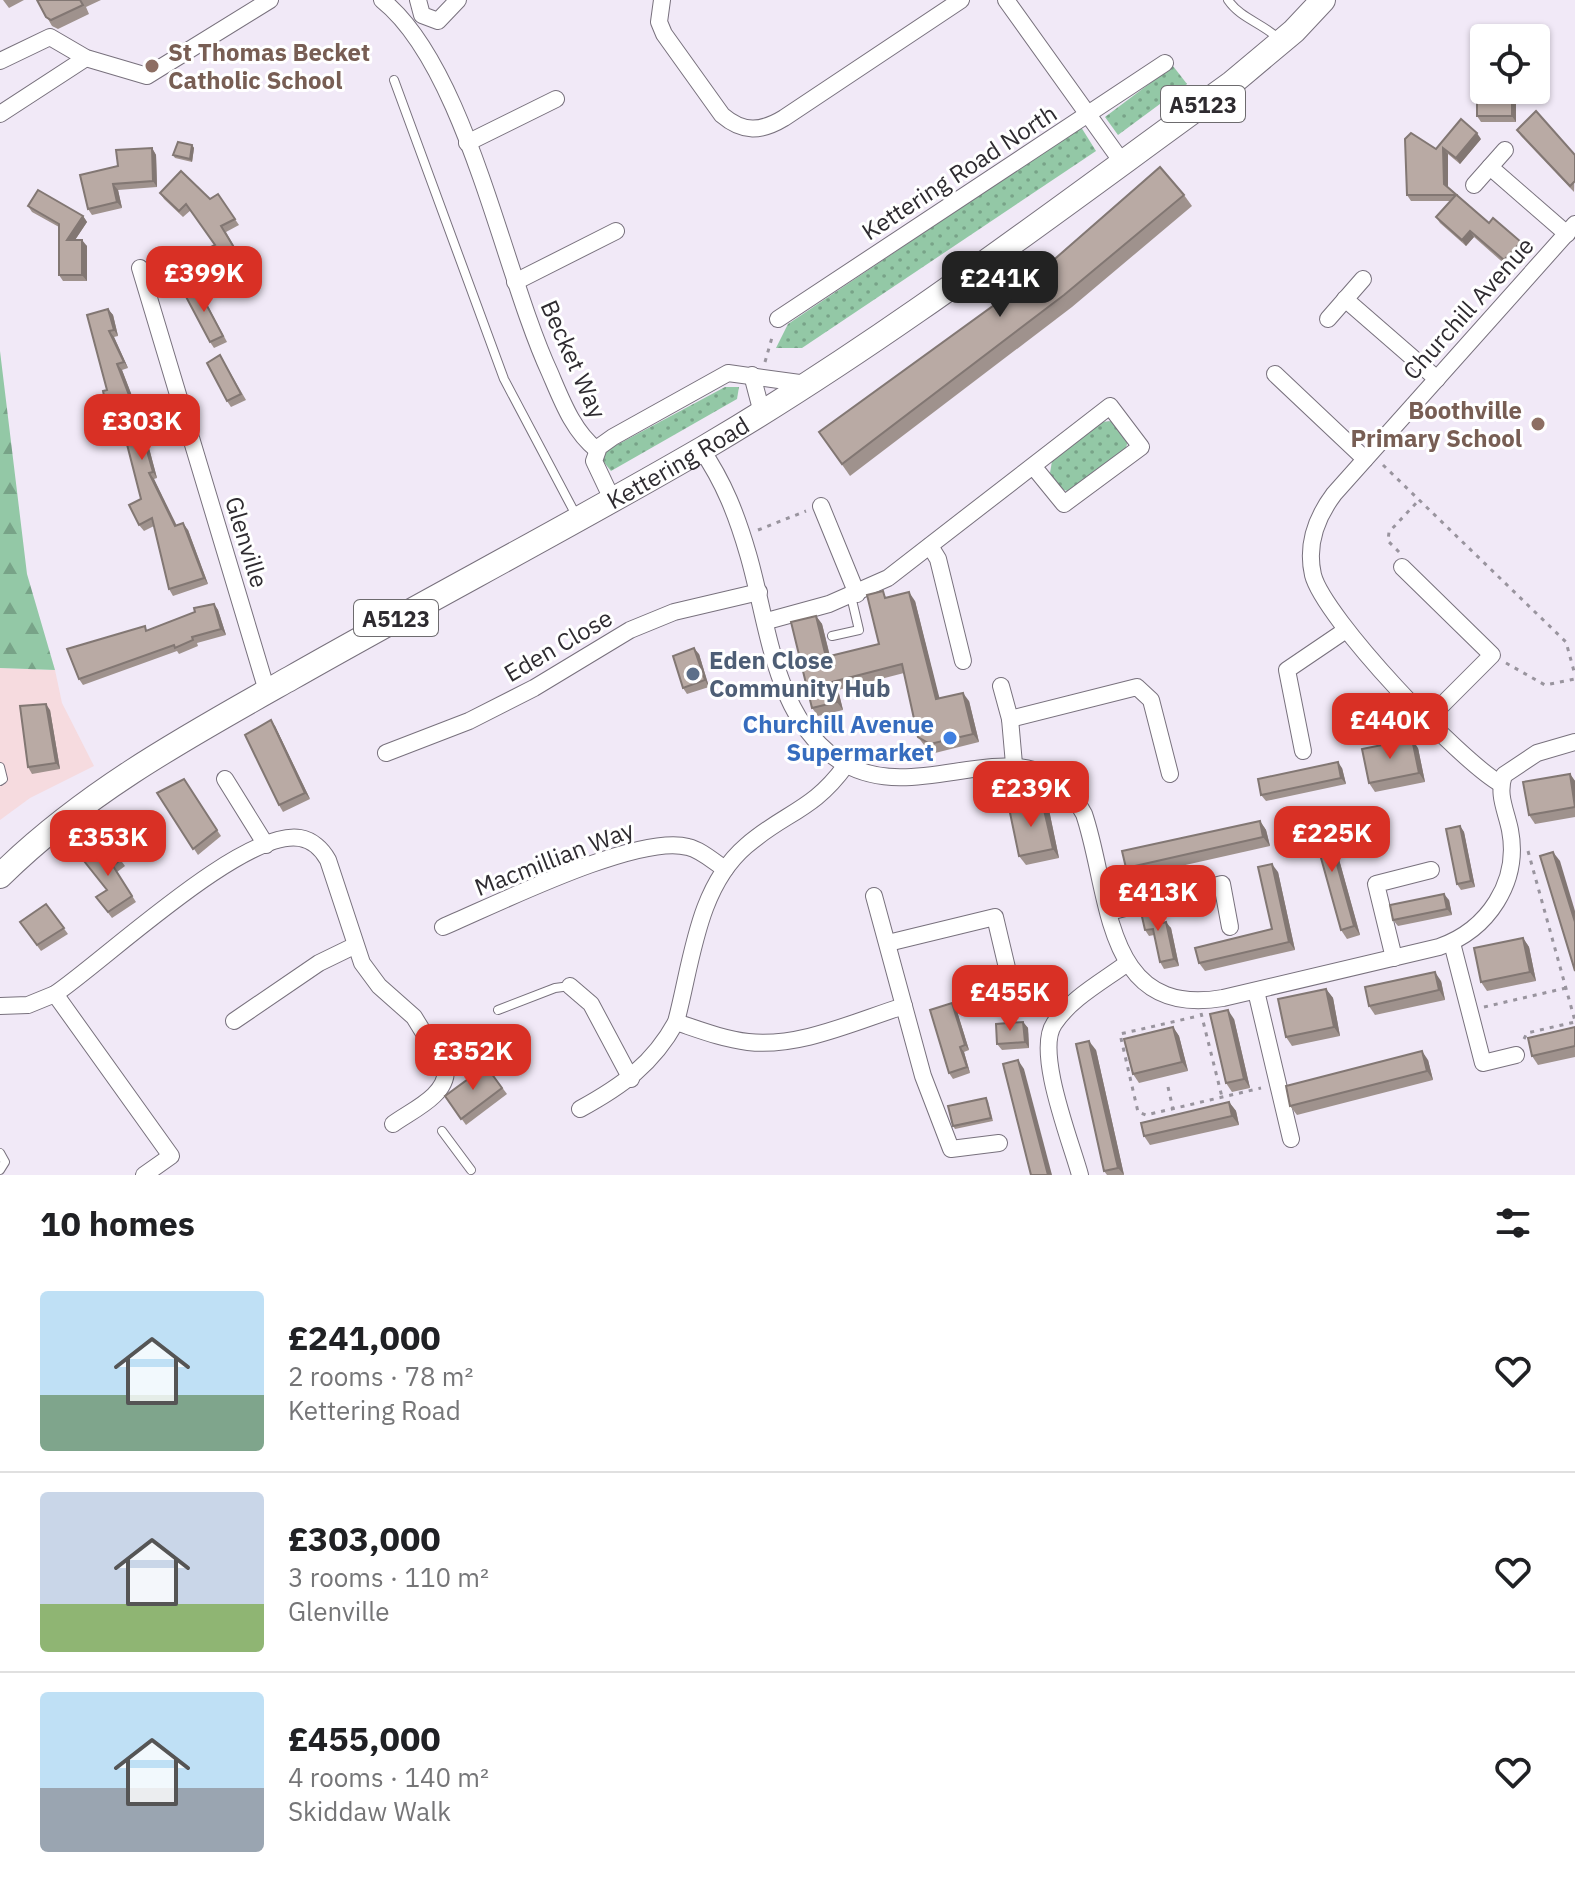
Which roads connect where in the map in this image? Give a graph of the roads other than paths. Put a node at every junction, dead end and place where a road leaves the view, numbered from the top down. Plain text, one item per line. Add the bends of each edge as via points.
1 (270, 0) edge
2 (382, 0) edge
3 (458, 0) edge
4 (662, 0) edge
5 (961, 0) edge
6 (1006, 0) edge
7 (1228, 0) edge
8 (1323, 0) edge
9 (420, 8) edge
10 (412, 30) junction
11 (1282, 42) junction
12 (86, 58) junction
13 (0, 61) edge
14 (1165, 63) dead end
15 (394, 80) dead end
16 (556, 99) dead end
17 (0, 114) edge
18 (1090, 115) junction
19 (467, 143) junction
20 (1505, 150) dead end
21 (1122, 162) junction
22 (1490, 167) junction
23 (1474, 185) dead end
24 (1571, 229) edge
25 (616, 231) dead end
26 (140, 268) dead end
27 (1363, 279) dead end
28 (515, 282) junction
29 (1345, 299) junction
30 (778, 319) road end
31 (1328, 319) dead end
32 (1275, 374) dead end
33 (749, 375) junction
34 (1437, 379) junction
35 (807, 384) junction
36 (762, 413) junction
37 (701, 449) junction
38 (597, 450) junction
39 (1368, 456) junction
40 (1033, 466) junction
41 (612, 499) junction
42 (821, 506) road end
43 (577, 518) junction
44 (930, 546) junction
45 (1402, 567) road end
46 (759, 592) junction
47 (854, 595) junction
48 (767, 621) junction
49 (1346, 630) junction
50 (832, 636) dead end
51 (963, 661) dead end
52 (1001, 686) dead end
53 (267, 691) junction
54 (1010, 719) junction
55 (1428, 719) junction
56 (1575, 742) edge
57 (1303, 751) dead end
58 (386, 753) dead end
59 (1014, 764) junction
60 (846, 765) junction
61 (0, 767) edge
62 (1170, 774) dead end
63 (225, 779) dead end
64 (0, 781) edge
65 (1501, 784) junction
66 (266, 845) junction
67 (725, 869) junction
68 (1431, 870) dead end
69 (0, 876) edge
70 (874, 896) dead end
71 (1109, 912) junction
72 (443, 927) dead end
73 (1230, 927) dead end
74 (888, 943) junction
75 (1452, 943) junction
76 (354, 946) junction
77 (1394, 958) junction
78 (1126, 964) junction
79 (570, 986) joint
80 (1012, 989) dead end
81 (1256, 991) junction
82 (55, 994) junction
83 (0, 1006) edge
84 (904, 1006) junction
85 (498, 1010) dead end
86 (234, 1021) dead end
87 (676, 1022) junction
88 (1516, 1055) road end
89 (631, 1079) junction
90 (580, 1109) dead end
91 (393, 1124) dead end
92 (442, 1131) dead end
93 (1291, 1139) dead end
94 (999, 1143) dead end
95 (0, 1153) edge
96 (0, 1170) edge
97 (471, 1170) dead end
98 (144, 1175) edge
99 (1080, 1175) edge

1 - 12 street via 147,76
2 - 10 street, Becket Way
3 - 9 street via 438,21
4 - 5 street via 658,9 664,34 722,115 756,130 784,118
6 - 18 street
7 - 11 lane via 1237,13 1263,24
8 - 11 main road, Kettering Road / A5123
9 - 10 street
10 - 19 street, Becket Way
11 - 21 main road, Kettering Road / A5123
12 - 13 street via 50,37
12 - 17 street
14 - 18 street, Kettering Road North
15 - 43 lane via 492,351
16 - 19 street
18 - 21 street
18 - 30 street, Kettering Road North
19 - 28 street, Becket Way
20 - 22 street
21 - 35 main road, Kettering Road / A5123
22 - 23 street
22 - 24 street
24 - 34 street, Churchill Avenue
25 - 28 street, Becket Way
26 - 53 street, Glenville
27 - 29 street
28 - 38 street, Becket Way via 564,405 581,436
29 - 31 street
29 - 34 street
32 - 39 street
33 - 35 street
33 - 36 street
33 - 38 street via 722,375
34 - 39 street, Churchill Avenue
35 - 36 main road, Kettering Road / A5123
36 - 37 main road, Kettering Road / A5123
37 - 41 main road, Kettering Road / A5123
37 - 46 street via 724,484
38 - 41 street via 595,467
39 - 49 street, Churchill Avenue via 1325,507 1311,547 1319,592
40 - 40 street via 1110,406 1141,447 1064,504
40 - 44 street
41 - 43 main road, Kettering Road / A5123
42 - 47 street
43 - 53 main road, Kettering Road / A5123
44 - 47 street via 888,578
44 - 51 street via 938,559
45 - 55 street via 1492,655
46 - 48 street
46 - 58 street, Eden Close via 674,612 630,630 521,695
47 - 48 street
47 - 50 lane via 859,630
48 - 60 street via 792,708 816,741
49 - 55 street, Churchill Avenue
49 - 57 street via 1287,670
52 - 54 street
53 - 69 main road, Kettering Road / A5123 via 94,796
54 - 59 street
54 - 62 street via 1137,687 1151,700
55 - 65 street, Churchill Avenue via 1472,766
56 - 65 street via 1523,760
59 - 60 street via 907,780
59 - 71 street via 1055,779 1076,800
60 - 67 street via 829,789 765,831
61 - 64 lane
63 - 66 street
65 - 75 street via 1511,857 1501,896 1483,920
66 - 76 street via 297,837 323,851
66 - 82 street via 203,878
67 - 72 street, Macmillian Way via 689,847 650,847 615,856
67 - 87 street via 709,898
68 - 77 street via 1376,884
70 - 74 street
71 - 73 street via 1222,884
71 - 78 street
74 - 80 street via 995,917
74 - 84 street
75 - 77 street
75 - 88 street via 1483,1063
76 - 86 street via 319,963
76 - 91 street via 371,976 414,1017 442,1058 446,1077 427,1110
77 - 81 street
78 - 81 street via 1144,983 1171,998 1205,1002
78 - 99 street via 1058,1018 1048,1041 1050,1067
79 - 85 lane
79 - 89 street via 591,1004
81 - 93 street
82 - 83 street via 28,1005
82 - 98 street via 171,1156
84 - 87 street via 771,1042 726,1039
84 - 94 street via 951,1149
87 - 89 street
89 - 90 street
92 - 97 lane
95 - 96 lane via 5,1162

